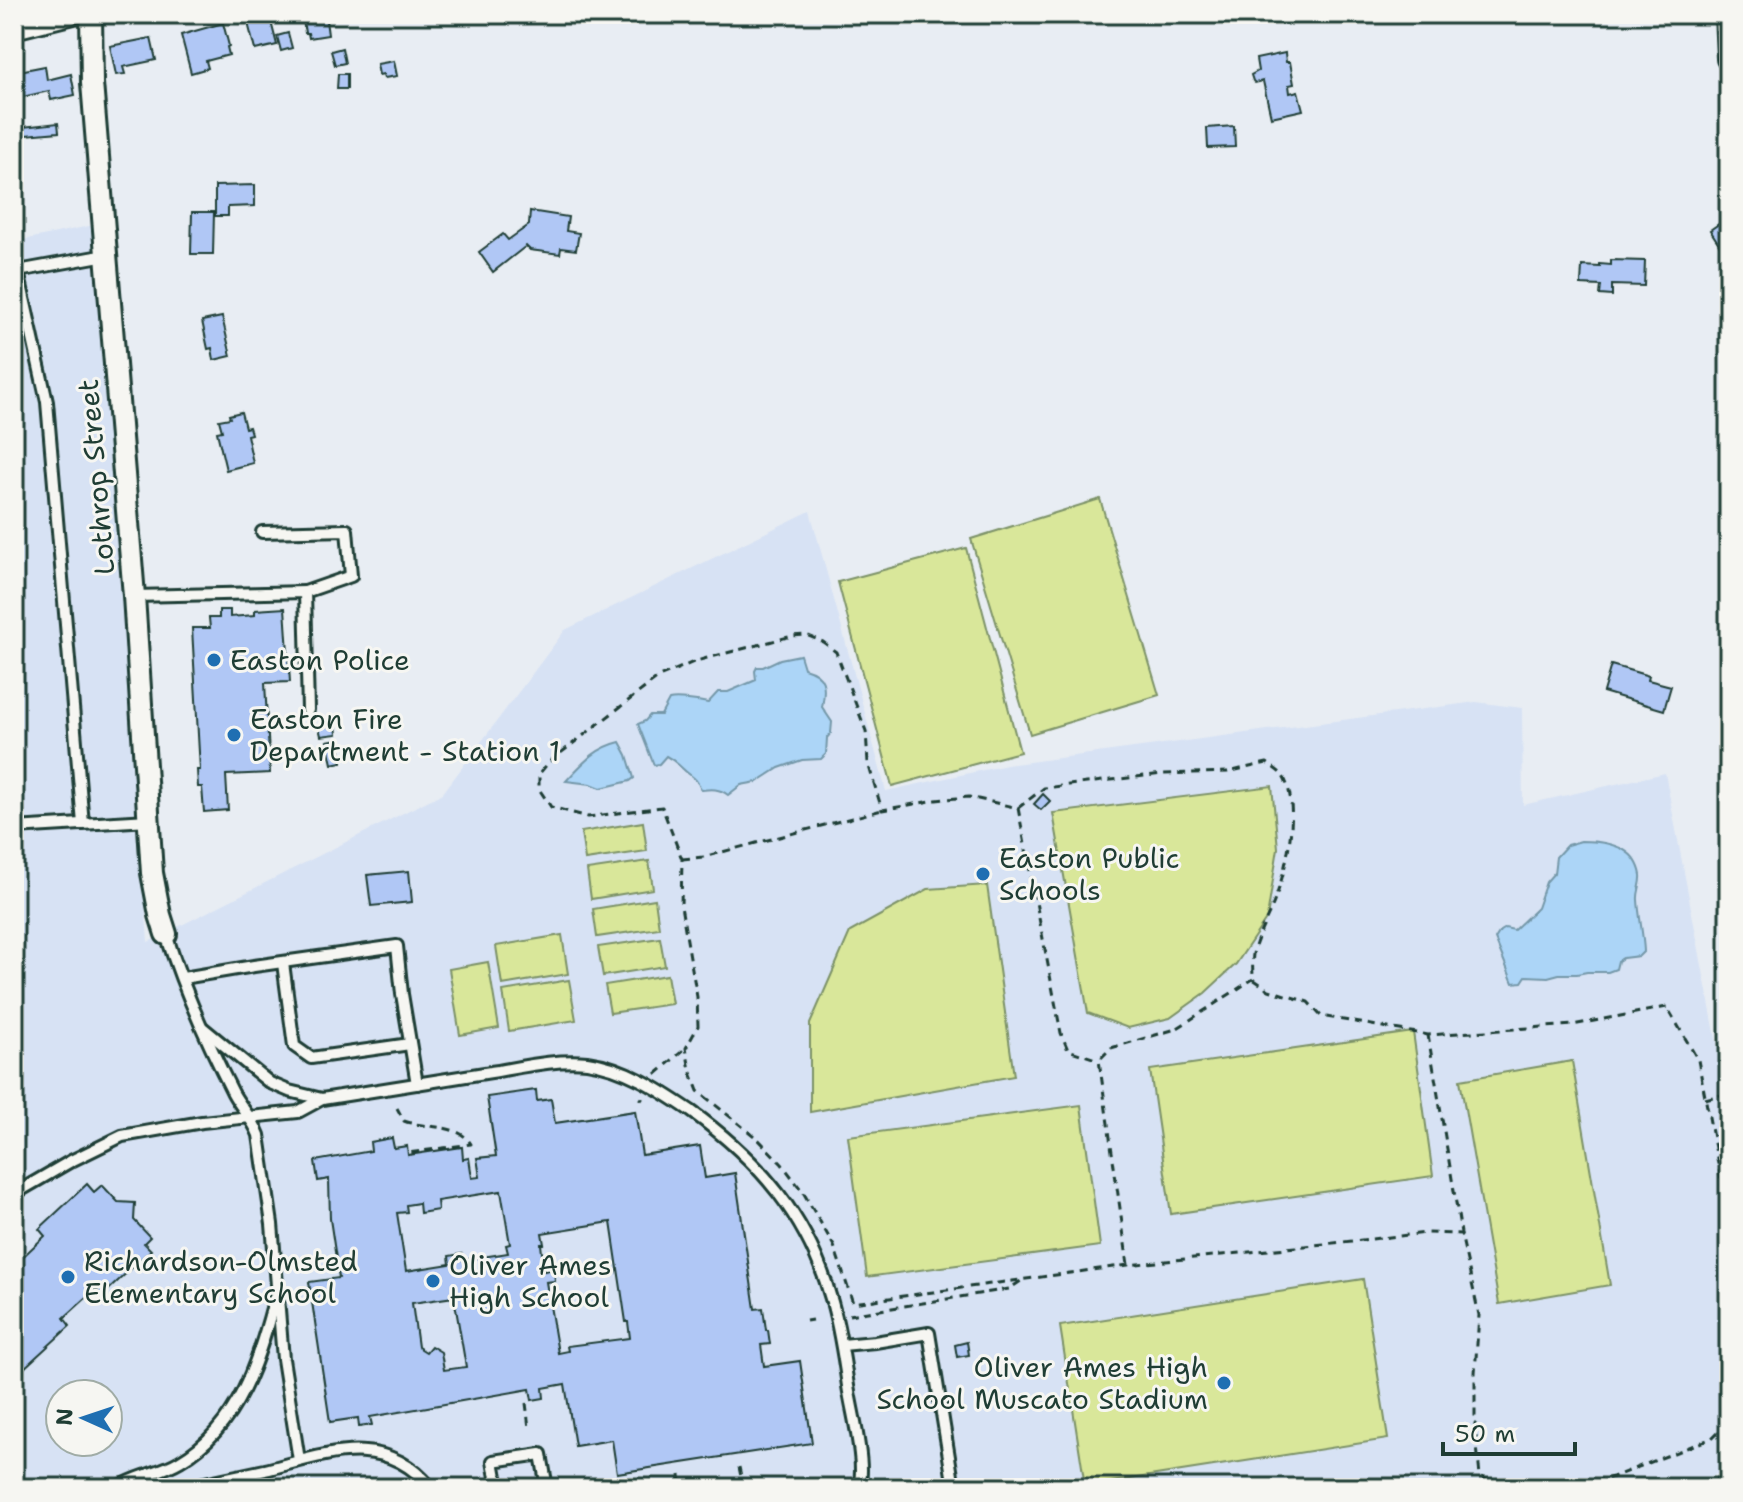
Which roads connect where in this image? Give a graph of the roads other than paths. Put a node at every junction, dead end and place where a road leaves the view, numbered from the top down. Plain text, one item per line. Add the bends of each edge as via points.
1 (70, 14) edge
2 (91, 14) edge
3 (1726, 14) edge
4 (14, 28) edge
5 (1728, 59) edge
6 (106, 255) junction
7 (16, 271) edge
8 (262, 532) dead end
9 (305, 592) junction
10 (134, 596) junction
11 (308, 710) dead end
12 (149, 820) junction
13 (83, 824) junction
14 (14, 828) edge
15 (166, 934) joint
16 (283, 963) junction
17 (183, 978) junction
18 (203, 1028) junction
19 (410, 1044) junction
20 (417, 1084) junction
21 (322, 1099) junction
22 (250, 1117) junction
23 (14, 1194) edge
24 (277, 1288) junction
25 (842, 1345) junction
26 (299, 1460) junction
27 (117, 1488) edge
28 (181, 1488) edge
29 (431, 1488) edge
30 (498, 1488) edge
31 (547, 1488) edge
32 (860, 1488) edge
33 (954, 1488) edge

1 - 4 street
2 - 6 street, Lothrop Street
3 - 5 street
6 - 7 lane
6 - 10 street, Lothrop Street
7 - 13 lane via 47,402
8 - 9 lane via 347,530 351,576
9 - 10 lane
9 - 11 lane
10 - 12 street, Lothrop Street
12 - 13 lane
12 - 15 street, Lothrop Street via 154,884
13 - 14 lane
15 - 17 lane
16 - 17 lane
16 - 19 lane via 294,1046 311,1058
16 - 19 lane via 397,946
17 - 18 lane
18 - 21 lane via 270,1083
18 - 22 lane
19 - 20 lane
20 - 21 lane
20 - 25 lane via 570,1062 603,1066 646,1083 727,1138 776,1189 817,1259
21 - 22 lane via 298,1112
22 - 23 lane via 122,1136
22 - 24 lane via 263,1157
24 - 26 lane
24 - 27 lane via 255,1366 223,1423 182,1461
25 - 32 lane
25 - 33 lane via 929,1333
26 - 28 lane
26 - 29 lane via 350,1451 379,1454 405,1465
30 - 31 lane via 493,1461 541,1454

